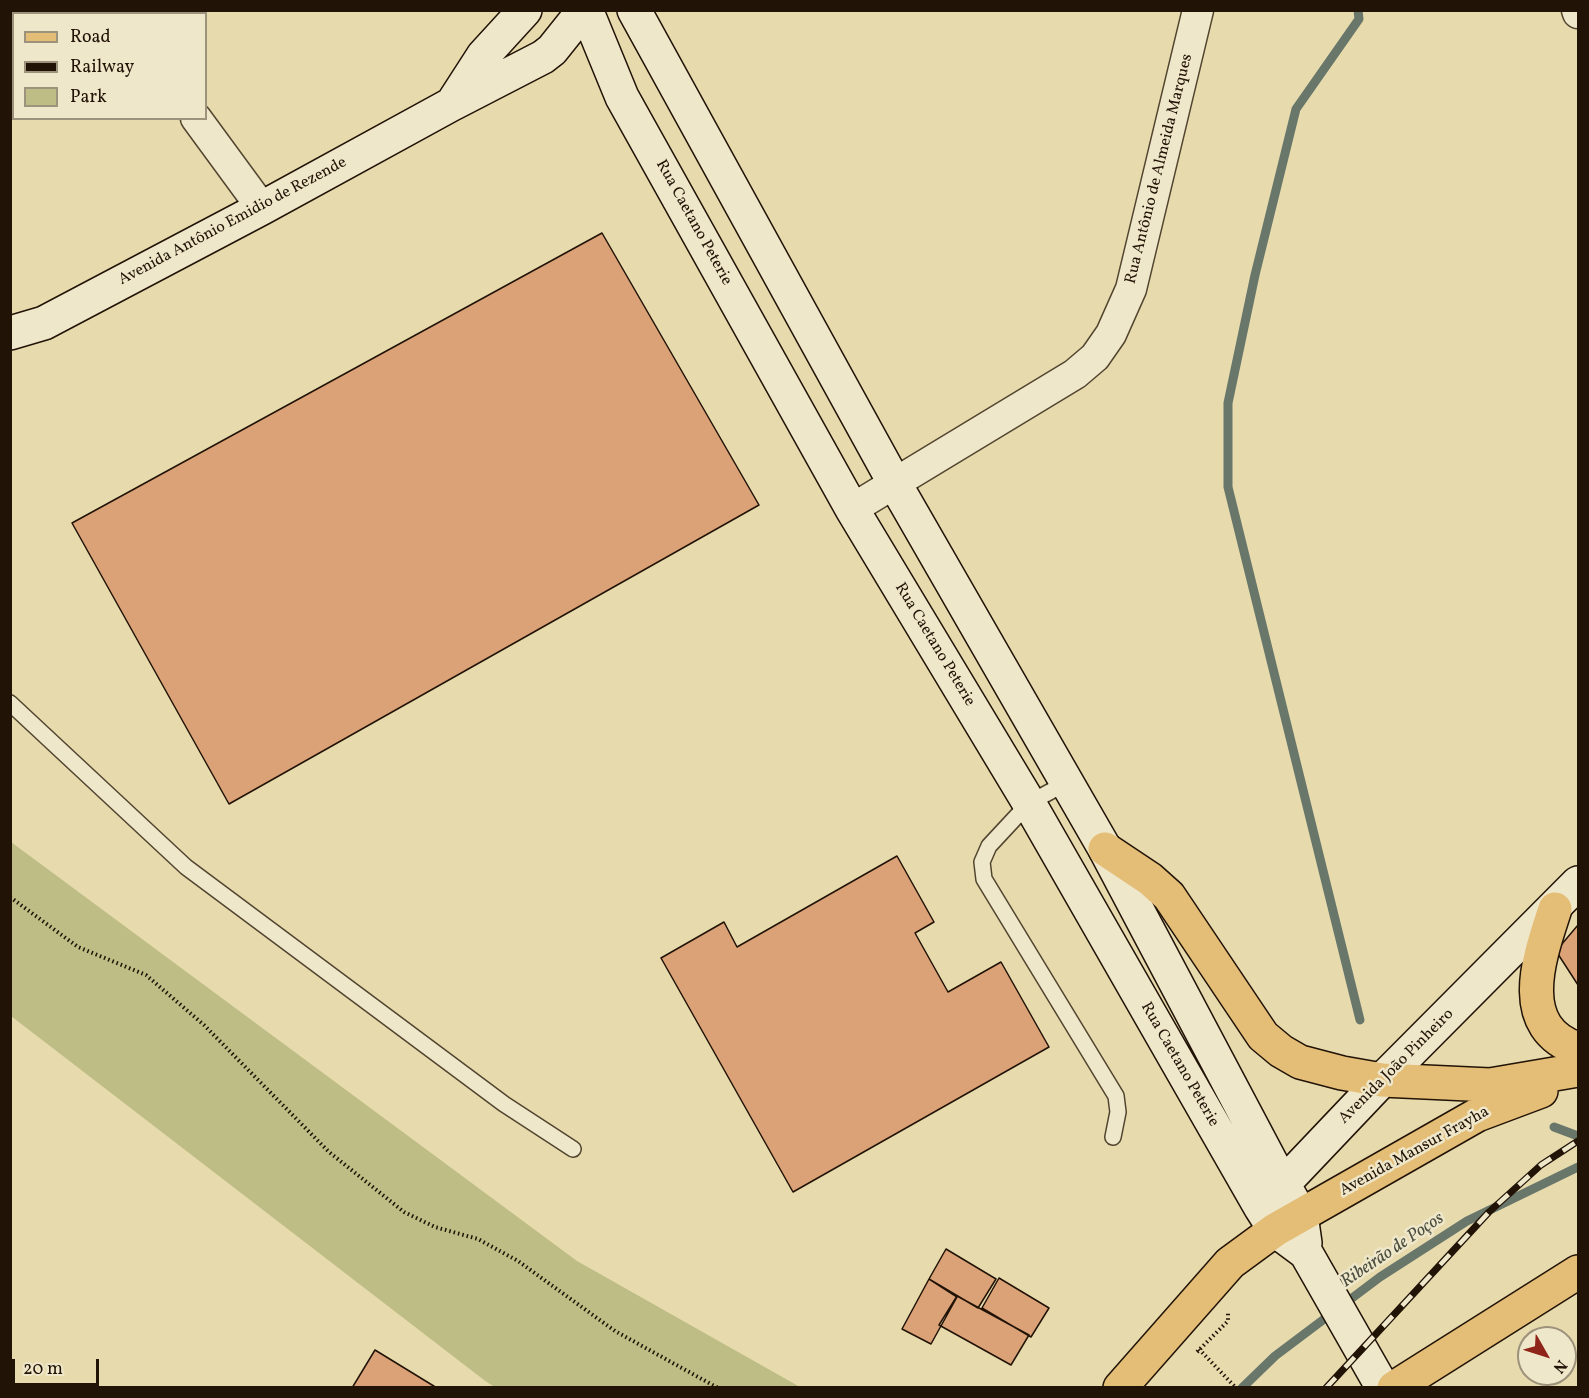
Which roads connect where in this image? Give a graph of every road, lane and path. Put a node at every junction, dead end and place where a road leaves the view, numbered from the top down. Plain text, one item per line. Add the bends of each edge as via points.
1 (525, 10) edge
2 (626, 10) edge
3 (634, 10) edge
4 (1198, 10) edge
5 (581, 15) edge
6 (452, 104) junction
7 (197, 120) edge
8 (262, 208) junction
9 (10, 333) edge
10 (895, 484) junction
11 (852, 509) junction
12 (10, 703) edge
13 (1068, 782) junction
14 (1029, 803) junction
15 (1105, 849) junction
16 (1578, 883) edge
17 (10, 897) edge
18 (1555, 909) junction
19 (1578, 1049) edge
20 (1578, 1070) edge
21 (1578, 1077) edge
22 (1382, 1080) junction
23 (1113, 1137) dead end
24 (573, 1149) dead end
25 (1283, 1184) junction
26 (1281, 1219) junction
27 (1578, 1272) edge
28 (1199, 1349) dead end
29 (718, 1388) edge
30 (1120, 1388) edge
31 (1236, 1388) edge
32 (1383, 1388) edge
33 (1394, 1388) edge

1 - 6 street, Avenida Antônio Emidio de Rezende via 483,56
2 - 5 street via 605,19
3 - 10 street, Rua Caetano Peterie
4 - 10 street, Rua Antônio de Almeida Marques via 1131,289 1111,334 1095,357 1075,374
5 - 6 street, Avenida Antônio Emidio de Rezende via 543,57
5 - 11 street, Rua Caetano Peterie via 622,97
6 - 8 street, Avenida Antônio Emidio de Rezende
7 - 8 street
8 - 9 street, Avenida Antônio Emidio de Rezende via 44,323
10 - 11 street, Rua Antônio de Almeida Marques
10 - 13 street, Rua Caetano Peterie
11 - 14 street, Rua Caetano Peterie
12 - 24 lane via 186,867 504,1104
13 - 14 lane
13 - 15 street, Rua Caetano Peterie
14 - 23 lane via 989,846 982,862 984,879 1116,1096 1118,1112
14 - 26 street, Rua Caetano Peterie
15 - 22 main road via 1169,896 1263,1035 1281,1051 1300,1062
15 - 25 street, Rua Caetano Peterie
16 - 18 street, Avenida João Pinheiro
17 - 29 path via 78,947 146,975 204,1025 330,1152 404,1212 435,1227 478,1239 518,1261 615,1331
18 - 19 main road via 1538,961 1536,999 1552,1033
18 - 22 street, Avenida João Pinheiro
20 - 22 main road via 1490,1084
21 - 26 main road, Avenida Mansur Frayha via 1477,1115
22 - 25 street, Avenida João Pinheiro
25 - 26 street, Rua Caetano Peterie
26 - 30 main road via 1230,1263
26 - 32 street, Rua Caetano Peterie via 1313,1264
27 - 33 main road
28 - 31 path

